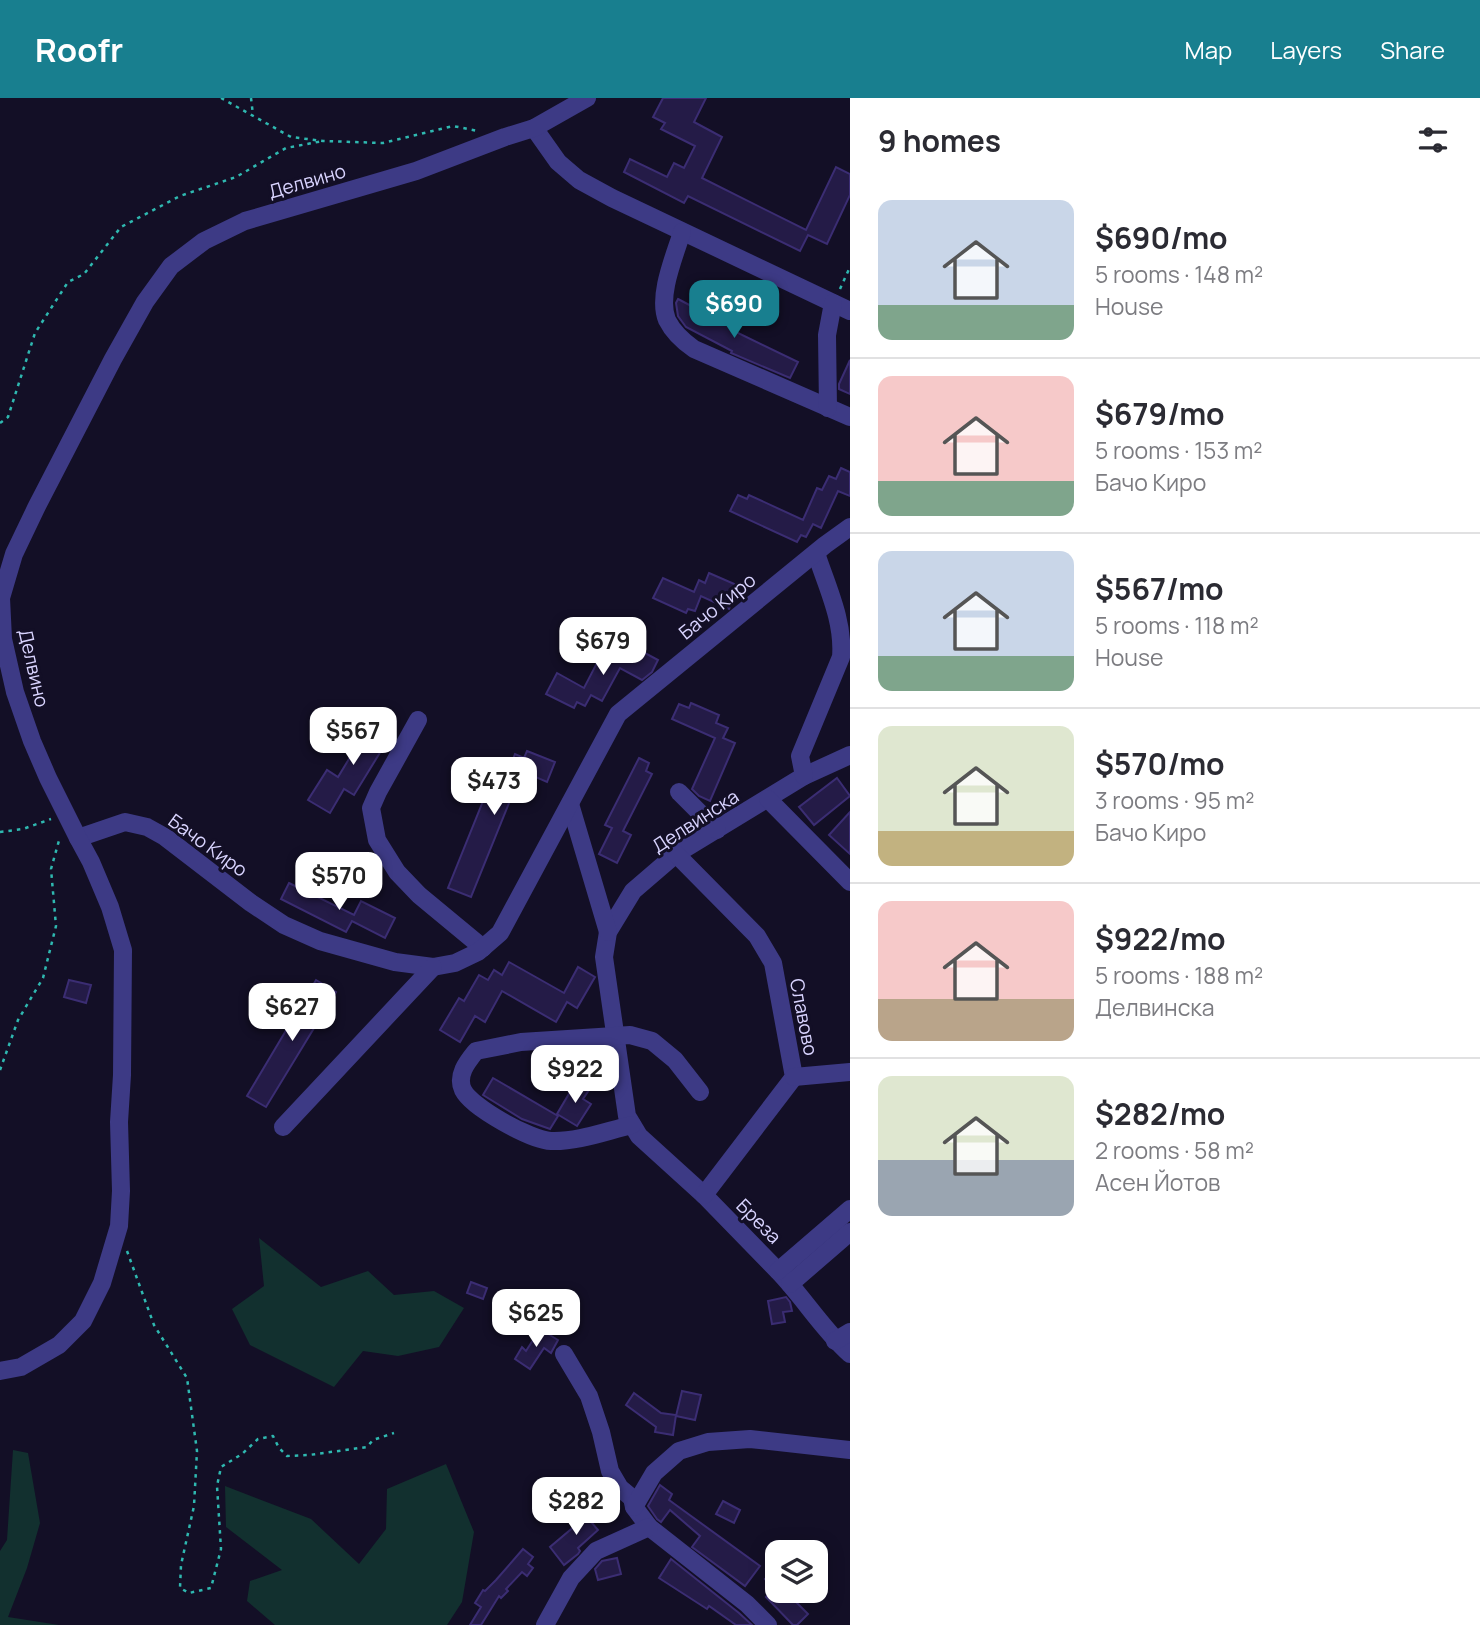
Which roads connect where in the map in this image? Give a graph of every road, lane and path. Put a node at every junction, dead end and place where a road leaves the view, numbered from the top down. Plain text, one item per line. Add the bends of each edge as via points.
1 (221, 98) edge
2 (251, 98) edge
3 (587, 98) edge
4 (253, 116) junction
5 (534, 128) junction
6 (479, 131) dead end
7 (323, 141) junction
8 (682, 232) junction
9 (850, 267) edge
10 (833, 303) junction
11 (850, 311) edge
12 (828, 408) junction
13 (850, 417) edge
14 (0, 423) edge
15 (850, 527) edge
16 (816, 553) junction
17 (846, 640) edge
18 (418, 720) dead end
19 (850, 755) edge
20 (804, 776) junction
21 (679, 792) dead end
22 (768, 799) junction
23 (570, 804) junction
24 (66, 814) junction
25 (717, 830) junction
26 (0, 832) edge
27 (78, 838) junction
28 (676, 854) junction
29 (850, 882) edge
30 (608, 932) junction
31 (483, 948) junction
32 (433, 967) junction
33 (616, 1036) junction
34 (0, 1070) edge
35 (850, 1072) edge
36 (794, 1077) junction
37 (700, 1092) dead end
38 (632, 1125) junction
39 (283, 1127) dead end
40 (704, 1195) junction
41 (850, 1209) edge
42 (118, 1226) junction
43 (850, 1232) edge
44 (784, 1277) junction
45 (842, 1336) edge
46 (564, 1354) dead end
47 (850, 1354) edge
48 (0, 1371) edge
49 (394, 1433) dead end
50 (850, 1450) edge
51 (634, 1507) junction
52 (649, 1527) junction
53 (545, 1625) edge
54 (768, 1625) edge

1 - 4 path
2 - 4 path
3 - 5 street, Делвино
4 - 7 path via 290,137
5 - 8 street via 558,162 579,180
5 - 24 street, Делвино via 416,171 245,221 204,241 170,266 145,302 36,508 14,554 1,598 3,639 15,692
6 - 7 path via 453,126 383,143
7 - 14 path via 286,148 236,177 180,196 121,227 84,274 68,282 35,333 8,417
8 - 10 street
8 - 12 street via 664,299 667,319 682,340
9 - 10 path
10 - 11 street
10 - 12 street via 827,335
12 - 13 street
15 - 16 street, Бачо Киро
16 - 17 street
16 - 23 street, Бачо Киро via 618,714
17 - 20 street via 800,756
18 - 31 street via 371,808 377,840 397,872 419,895
19 - 20 street, Делвинска
20 - 22 street, Делвинска
21 - 25 street
22 - 25 street, Делвинска
22 - 29 street
23 - 30 street
23 - 31 street, Бачо Киро via 500,933
24 - 26 path
24 - 27 street, Делвино
24 - 34 path via 51,869 56,926 43,978 18,1020
25 - 28 street, Делвинска
27 - 32 street, Бачо Киро via 125,822 147,827 284,925 320,941 395,962
27 - 42 street, Делвино via 110,907 123,950
28 - 30 street, Делвинска via 633,891
28 - 36 street, Славово via 757,936 773,963
30 - 33 street, Делвинска via 604,957
31 - 32 street, Бачо Киро via 455,963
32 - 39 street
33 - 37 street via 652,1041 675,1060
33 - 38 street, Делвинска
33 - 38 street via 521,1042 476,1051 465,1064 463,1089 491,1115 536,1138 575,1139
35 - 36 street
36 - 40 street, Славово
38 - 40 street, Бреза
40 - 44 street, Бреза
41 - 44 street
42 - 48 street, Делвино via 102,1283 83,1321 59,1345 21,1367
42 - 49 path via 153,1325 187,1378 197,1451 194,1506 180,1588 190,1593 211,1588 221,1549 217,1486 221,1467 258,1439 273,1436 287,1456 367,1447
43 - 44 street
44 - 45 street, Бреза
45 - 47 street, Бреза
46 - 51 street via 589,1396 610,1471
50 - 51 street via 750,1439 708,1442 679,1451 654,1474
51 - 52 street
52 - 53 street via 596,1551 570,1578
52 - 54 street

